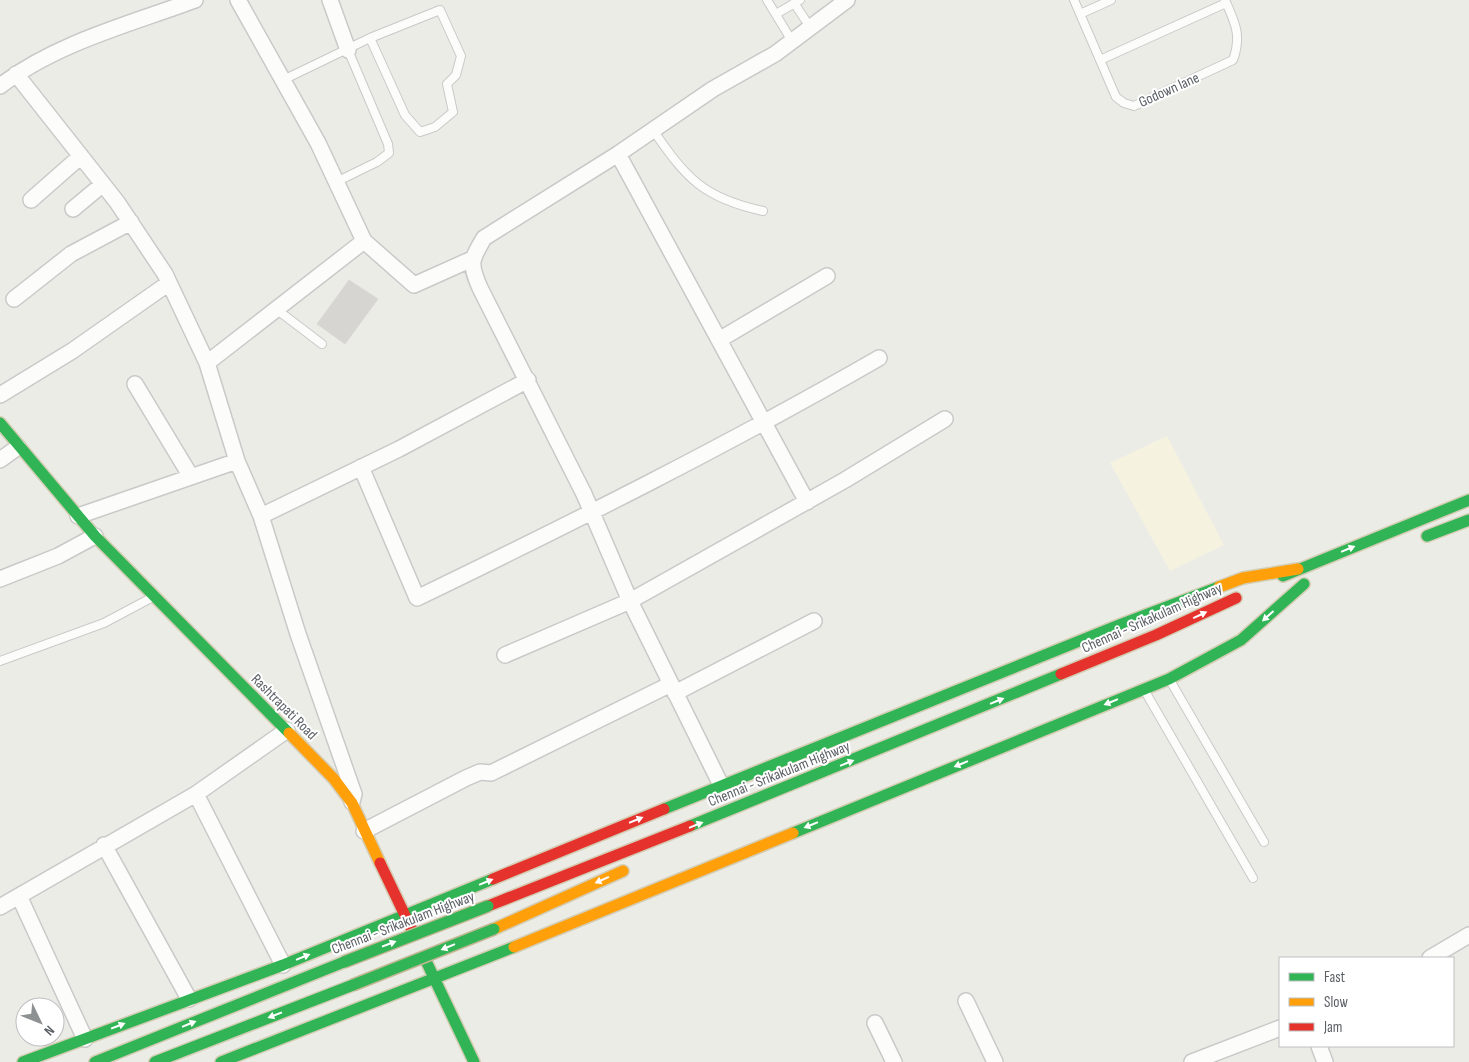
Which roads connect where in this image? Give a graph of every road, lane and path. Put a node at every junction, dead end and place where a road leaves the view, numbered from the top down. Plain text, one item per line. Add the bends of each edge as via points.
1 (195, 0) edge
2 (238, 0) edge
3 (330, 0) edge
4 (768, 0) edge
5 (847, 0) edge
6 (1074, 0) edge
7 (1111, 0) edge
8 (1226, 1) edge
9 (797, 2) edge
10 (776, 14) junction
11 (1080, 14) junction
12 (810, 28) junction
13 (370, 38) junction
14 (792, 41) junction
15 (348, 50) junction
16 (1100, 60) junction
17 (16, 74) junction
18 (283, 80) junction
19 (0, 86) edge
20 (653, 130) junction
21 (618, 154) junction
22 (81, 156) junction
23 (336, 182) junction
24 (103, 184) junction
25 (31, 200) dead end
26 (73, 209) dead end
27 (763, 211) dead end
28 (131, 222) junction
29 (364, 240) junction
30 (472, 259) junction
31 (827, 276) dead end
32 (169, 284) junction
33 (14, 299) dead end
34 (276, 310) junction
35 (719, 340) junction
36 (322, 344) dead end
37 (879, 358) dead end
38 (207, 363) junction
39 (528, 380) junction
40 (135, 384) dead end
41 (0, 395) edge
42 (945, 419) dead end
43 (0, 423) edge
44 (764, 424) junction
45 (18, 448) junction
46 (0, 460) edge
47 (237, 461) junction
48 (361, 467) junction
49 (190, 475) junction
50 (1469, 500) edge
51 (807, 502) junction
52 (592, 513) junction
53 (78, 516) junction
54 (261, 516) junction
55 (1469, 520) edge
56 (95, 536) junction
57 (1418, 540) dead end
58 (1298, 569) junction
59 (0, 579) edge
60 (155, 596) junction
61 (1270, 600) dead end
62 (630, 601) junction
63 (814, 621) dead end
64 (504, 655) dead end
65 (0, 661) edge
66 (1169, 679) junction
67 (673, 689) junction
68 (1144, 689) junction
69 (287, 730) junction
70 (722, 785) junction
71 (196, 794) junction
72 (352, 803) junction
73 (364, 830) junction
74 (1264, 842) dead end
75 (104, 845) junction
76 (634, 866) dead end
77 (1253, 878) dead end
78 (19, 896) junction
79 (0, 907) edge
80 (405, 915) junction
81 (1469, 936) edge
82 (1432, 957) edge
83 (283, 965) junction
84 (435, 979) junction
85 (189, 1000) junction
86 (966, 1000) dead end
87 (874, 1023) dead end
88 (1279, 1028) edge
89 (85, 1039) junction
90 (1319, 1047) edge
91 (23, 1062) edge
92 (95, 1062) edge
93 (155, 1062) edge
94 (221, 1062) edge
95 (474, 1062) edge
96 (894, 1062) edge
97 (995, 1062) edge
98 (1192, 1062) edge
99 (1325, 1062) edge

1 - 17 street via 74,44
2 - 18 street
3 - 15 street
4 - 10 lane
5 - 12 street
6 - 11 lane, Godown lane
7 - 11 lane
8 - 16 lane
8 - 16 lane, Godown lane via 1237,27 1238,45 1233,60 1134,106 1116,97
9 - 10 lane
9 - 12 lane
10 - 14 lane
11 - 16 lane, Godown lane
12 - 14 street
13 - 13 lane via 405,115 420,132 435,127 453,112 447,84 456,75 462,56 440,10
13 - 15 lane
14 - 20 street
15 - 18 lane
15 - 23 lane via 389,153
17 - 19 street
17 - 22 street
18 - 23 street
20 - 21 street
20 - 27 lane via 677,165 700,187 733,205
21 - 30 street via 484,238
21 - 35 street
22 - 24 street
22 - 25 street
23 - 29 street
24 - 26 street
24 - 28 street
28 - 32 street
28 - 33 street via 71,254
29 - 30 street via 414,285
29 - 34 street
30 - 39 street via 472,271
31 - 35 street
32 - 38 street
32 - 41 street via 72,351
34 - 36 lane
34 - 38 street
35 - 44 street
37 - 44 street
38 - 47 street
39 - 48 street
39 - 52 street
40 - 49 street
42 - 51 street
43 - 45 main road, Rashtrapati Road
44 - 51 street
44 - 52 street
45 - 46 street
45 - 53 main road, Rashtrapati Road
47 - 49 street
47 - 54 street
48 - 52 street via 417,598
48 - 54 street
49 - 53 street
58 -> 50 main road, Chennai - Srikakulam Highway
51 - 62 street
52 - 62 street
53 - 56 main road, Rashtrapati Road
54 - 72 street via 354,794
55 - 57 main road
56 - 59 street via 58,556
56 - 60 main road, Rashtrapati Road
58 - 70 main road via 1243,578
92 -> 58 main road, Chennai - Srikakulam Highway, bridge via 750,803 1156,635
60 - 65 lane via 104,623
60 - 69 main road, Rashtrapati Road
61 -> 66 main road via 1309,582 1241,640
62 - 64 street
62 - 67 street
63 - 67 street
66 - 68 main road
66 - 74 lane
67 - 70 street
67 - 73 street via 491,772 480,772 466,778
68 - 77 lane
68 -> 84 main road
69 - 71 street
69 - 72 main road, Rashtrapati Road via 334,779
80 -> 70 main road
71 - 75 street
71 - 83 street
72 - 73 main road, Rashtrapati Road
73 - 80 main road, Rashtrapati Road
75 - 78 street
75 - 85 street
76 -> 93 main road, bridge via 494,929
78 - 79 street
78 - 89 street
83 -> 80 main road
80 - 84 main road, Rashtrapati Road
81 - 82 street
83 - 85 main road
84 - 94 main road
84 - 95 main road, Rashtrapati Road
89 -> 85 main road
86 - 97 street
87 - 96 street
88 - 98 street
89 - 91 main road
90 - 99 street

